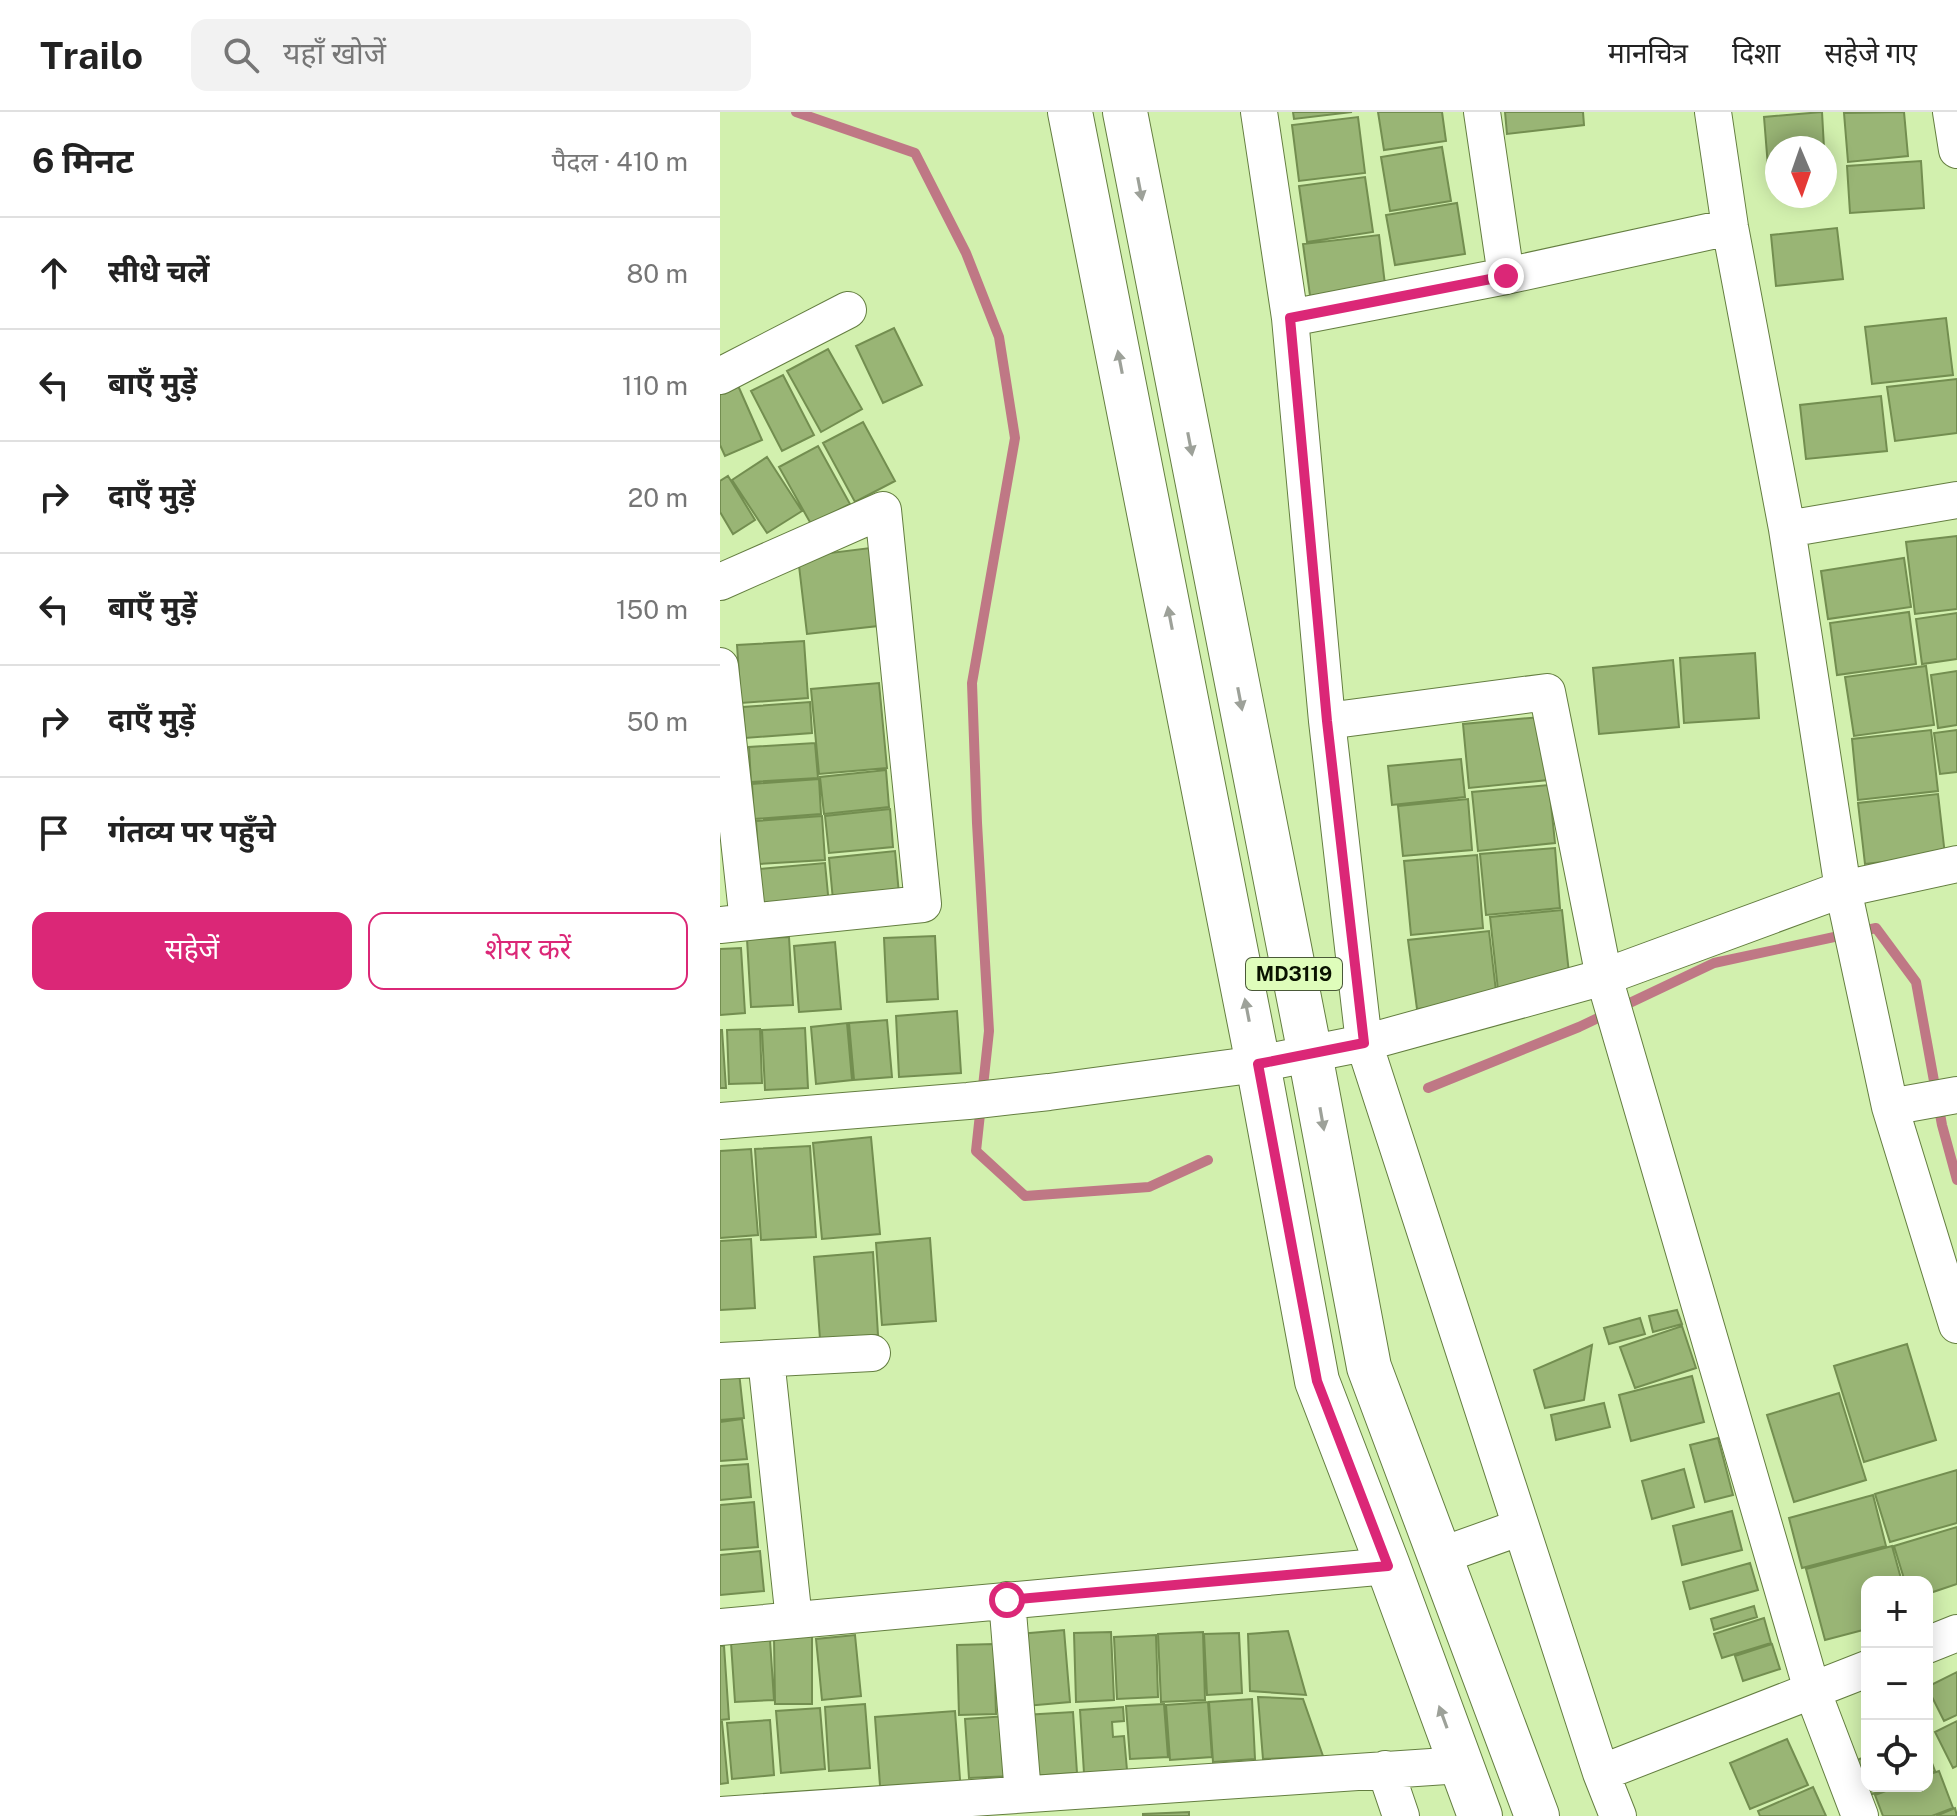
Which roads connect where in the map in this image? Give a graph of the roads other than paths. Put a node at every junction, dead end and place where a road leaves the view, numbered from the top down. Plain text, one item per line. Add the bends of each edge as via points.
1 (1070, 112) edge
2 (1125, 112) edge
3 (1259, 112) edge
4 (1482, 112) edge
5 (1713, 112) edge
6 (1951, 112) edge
7 (1957, 150) edge
8 (1730, 227) junction
9 (1506, 276) junction
10 (848, 310) dead end
11 (1290, 318) junction
12 (720, 376) edge
13 (1957, 500) edge
14 (1787, 529) junction
15 (720, 582) edge
16 (720, 666) edge
17 (1327, 721) junction
18 (1957, 864) edge
19 (1843, 889) junction
20 (734, 924) edge
21 (1604, 977) junction
22 (1364, 1043) junction
23 (1310, 1054) junction
24 (1258, 1064) junction
25 (1957, 1095) edge
26 (1890, 1107) junction
27 (720, 1121) edge
28 (1957, 1325) edge
29 (872, 1353) dead end
30 (766, 1359) junction
31 (720, 1361) edge
32 (1521, 1527) junction
33 (1440, 1556) junction
34 (1388, 1566) junction
35 (1007, 1600) junction
36 (794, 1620) junction
37 (720, 1627) edge
38 (1957, 1633) edge
39 (1933, 1643) edge
40 (1861, 1671) edge
41 (1812, 1690) junction
42 (1461, 1765) junction
43 (1385, 1769) junction
44 (1601, 1773) junction
45 (1023, 1794) junction
46 (836, 1812) edge
47 (720, 1815) edge
48 (1401, 1816) edge
49 (1480, 1816) edge
50 (1537, 1816) edge
51 (1618, 1816) edge
52 (1860, 1816) edge

24 -> 1 main road, MD3119
2 -> 23 main road, MD3119
3 - 11 street
4 - 9 street
5 - 8 street
6 - 7 street
8 - 9 street
8 - 14 street
9 - 11 street
10 - 12 street
11 - 17 street
13 - 14 street
14 - 19 street
15 - 20 street via 883,510 923,904
16 - 20 street
17 - 21 street via 1547,692
17 - 22 street
18 - 19 street
19 - 21 street
19 - 26 street
21 - 22 street
21 - 41 street
22 - 23 street
22 - 32 street
23 - 24 street
23 -> 33 main road, MD3119 via 1369,1367
24 - 27 street via 968,1101
24 - 34 main road, MD3119 via 1317,1381
25 - 26 street
26 - 28 street
29 - 30 street
30 - 31 street
30 - 36 street
32 - 33 street
32 - 44 street
33 - 50 main road, MD3119
34 - 35 street
42 -> 34 main road, MD3119
35 - 36 street
35 - 45 street
36 - 37 street
38 - 39 street
40 - 41 street
41 - 44 street
41 - 52 street
42 - 43 street
42 - 49 main road, MD3119
43 - 45 street
43 - 48 street
44 - 51 street
45 - 46 street
46 - 47 street

